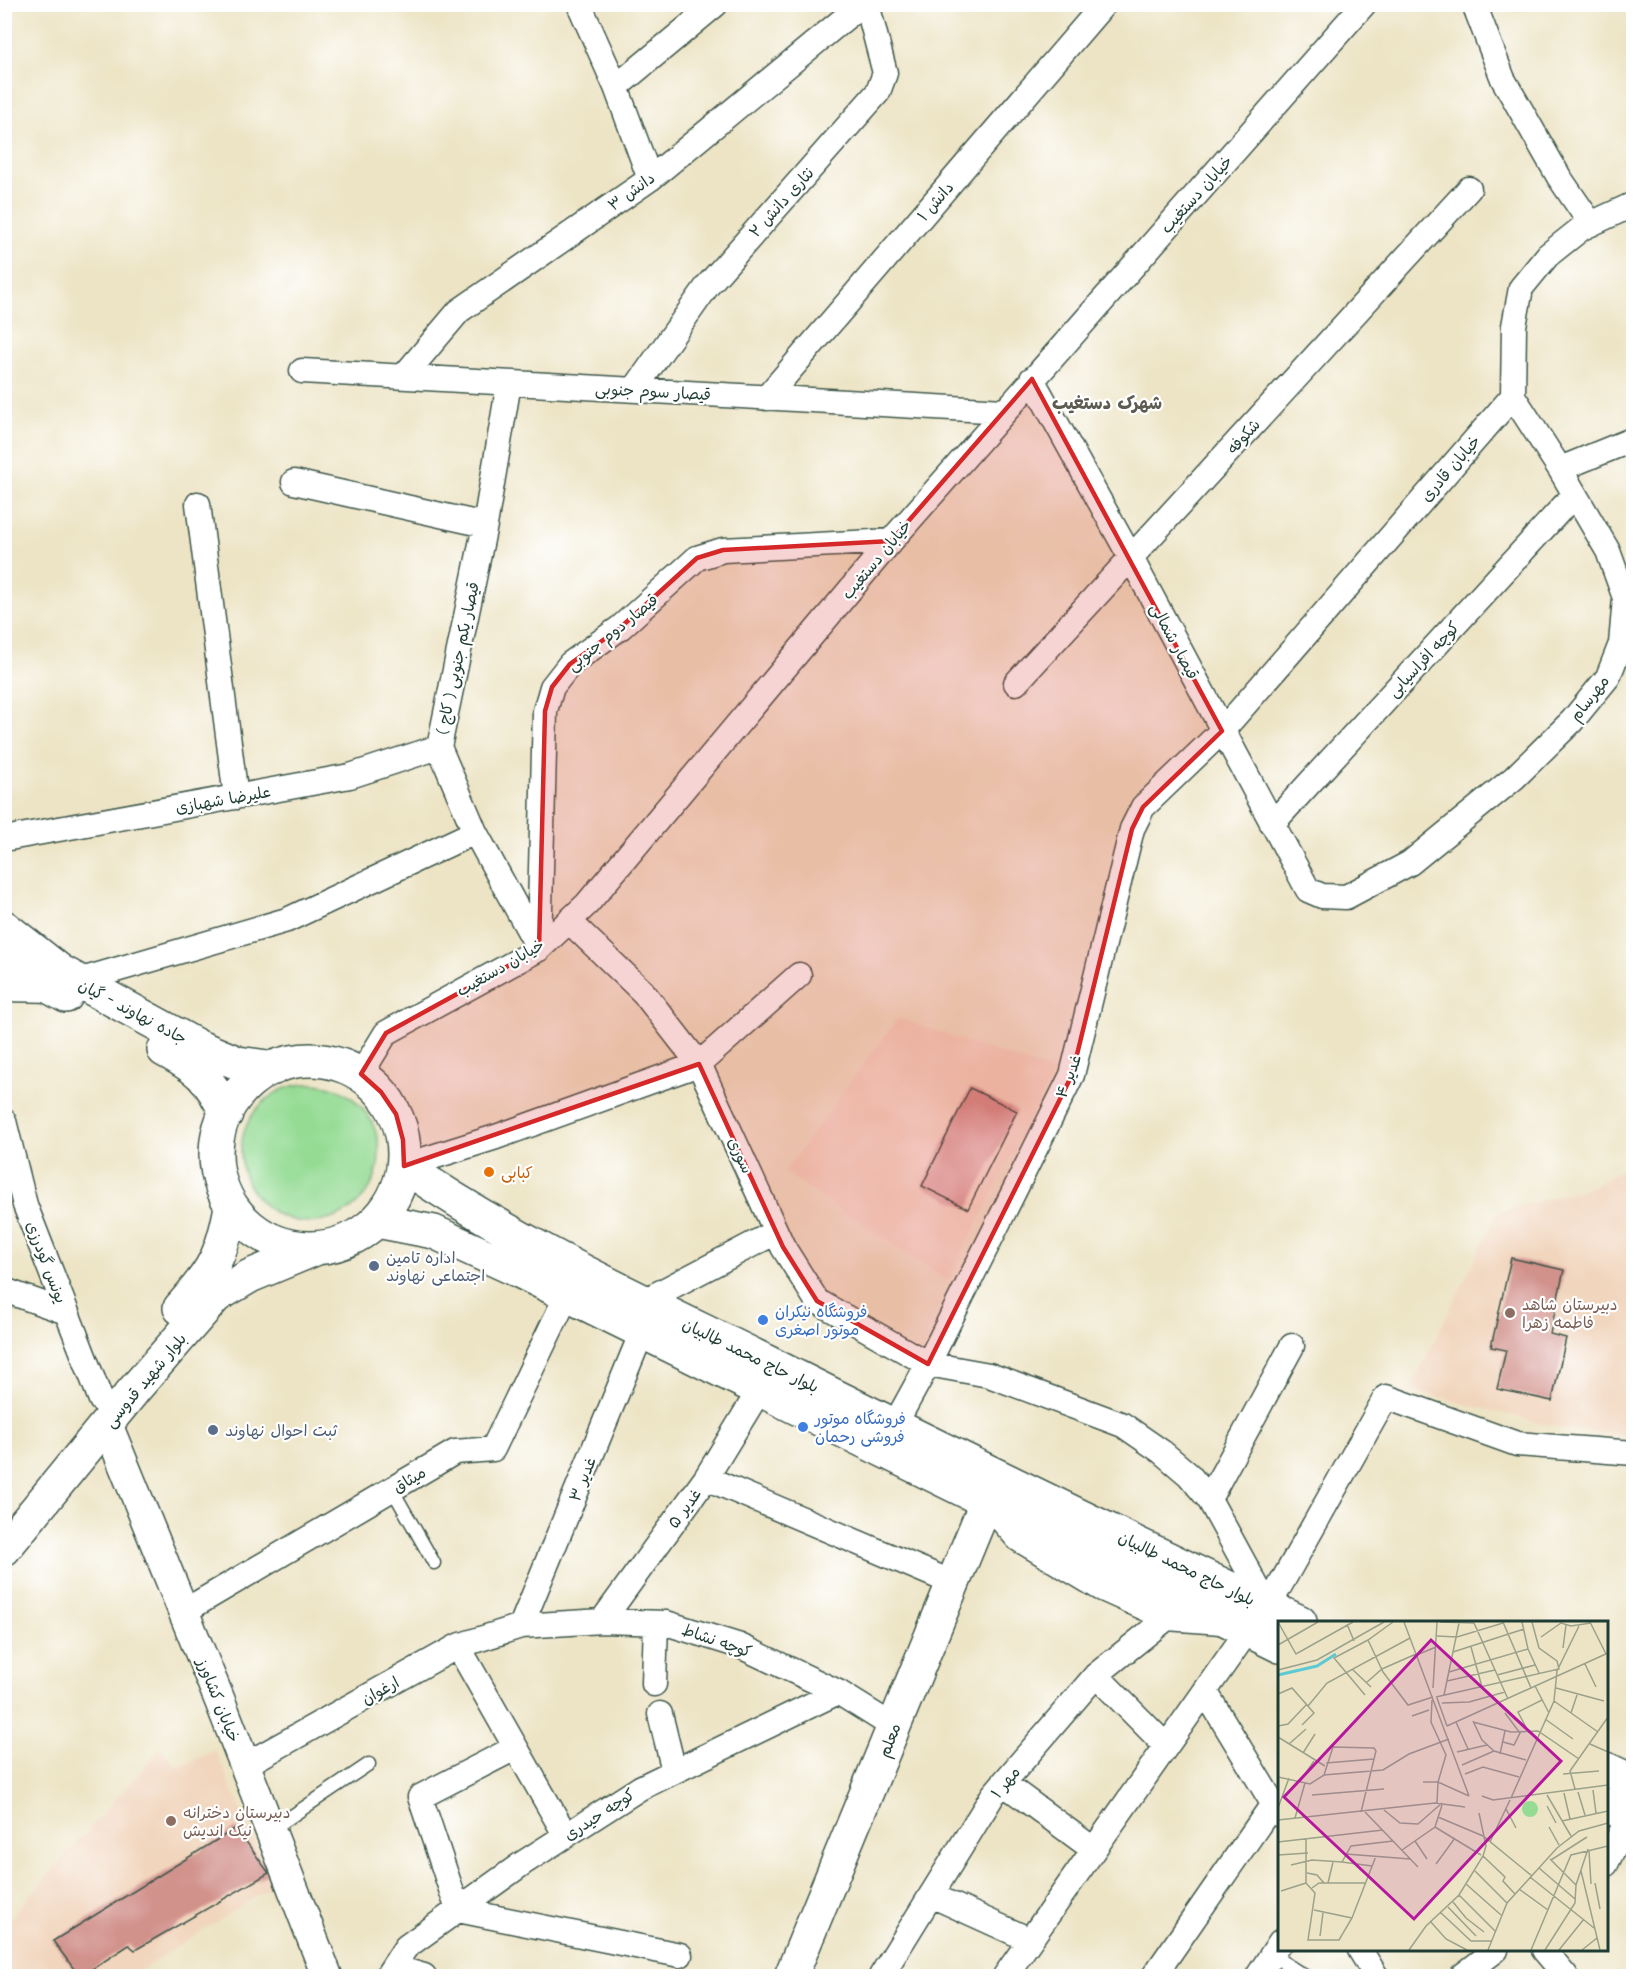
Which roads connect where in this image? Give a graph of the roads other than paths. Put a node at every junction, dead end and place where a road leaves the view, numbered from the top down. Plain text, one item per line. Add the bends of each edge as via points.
1 (579, 4) edge
2 (716, 4) edge
3 (862, 4) edge
4 (867, 4) edge
5 (1104, 4) edge
6 (1364, 4) edge
7 (1474, 4) edge
8 (616, 87) junction
9 (650, 179) junction
10 (1469, 189) dead end
11 (1632, 213) edge
12 (1591, 224) junction
13 (302, 371) dead end
14 (403, 377) junction
15 (1032, 379) junction
16 (509, 383) junction
17 (634, 390) junction
18 (1513, 396) junction
19 (766, 398) junction
20 (1004, 411) junction
21 (1634, 439) edge
22 (1560, 469) junction
23 (294, 482) dead end
24 (1574, 495) junction
25 (198, 504) dead end
26 (485, 525) junction
27 (891, 541) junction
28 (1131, 558) junction
29 (1016, 683) dead end
30 (1222, 731) junction
31 (439, 747) junction
32 (236, 797) junction
33 (1272, 824) junction
34 (476, 832) junction
35 (4, 839) edge
36 (1322, 896) joint
37 (569, 921) junction
38 (4, 927) edge
39 (539, 949) junction
40 (4, 962) edge
41 (799, 975) dead end
42 (67, 986) junction
43 (4, 989) edge
44 (699, 1064) junction
45 (274, 1068) junction
46 (361, 1074) junction
47 (225, 1114) junction
48 (4, 1121) edge
49 (9, 1161) edge
50 (404, 1166) junction
51 (231, 1207) junction
52 (377, 1221) junction
53 (776, 1232) junction
54 (315, 1249) junction
55 (4, 1290) edge
56 (567, 1295) junction
57 (66, 1312) junction
58 (643, 1317) junction
59 (1292, 1346) dead end
60 (928, 1364) junction
61 (759, 1391) junction
62 (104, 1412) junction
63 (894, 1426) junction
64 (1634, 1453) edge
65 (706, 1478) junction
66 (392, 1489) junction
67 (1209, 1499) junction
68 (986, 1503) junction
69 (4, 1514) edge
70 (4, 1549) edge
71 (434, 1563) dead end
72 (953, 1583) junction
73 (183, 1612) junction
74 (1167, 1618) junction
75 (1250, 1620) junction
76 (602, 1621) junction
77 (1278, 1622) edge
78 (656, 1623) junction
79 (521, 1626) junction
80 (1278, 1644) edge
81 (458, 1646) junction
82 (1096, 1675) junction
83 (654, 1684) dead end
84 (1205, 1691) junction
85 (838, 1692) junction
86 (660, 1714) dead end
87 (894, 1727) junction
88 (1166, 1746) junction
89 (515, 1748) junction
90 (369, 1764) dead end
91 (245, 1766) junction
92 (674, 1771) junction
93 (1608, 1771) edge
94 (1634, 1782) edge
95 (1003, 1784) junction
96 (1276, 1810) edge
97 (1623, 1813) edge
98 (270, 1830) junction
99 (566, 1836) junction
100 (1093, 1849) junction
101 (1608, 1858) edge
102 (931, 1894) junction
103 (458, 1910) junction
104 (1030, 1940) junction
105 (1276, 1948) edge
106 (1279, 1951) edge
107 (1361, 1951) edge
108 (1495, 1951) edge
109 (680, 1955) dead end
110 (390, 1972) edge
111 (327, 1977) edge
112 (424, 1977) edge
113 (791, 1977) edge
114 (881, 1977) edge
115 (1005, 1977) edge
116 (1154, 1977) edge
117 (1258, 1977) edge
118 (1305, 1977) edge
119 (1376, 1977) edge
120 (1462, 1977) edge

1 - 8 street
2 - 8 street
3 - 9 street, دانش ۳
4 - 17 street, نثاری دانش ۲ via 885,73 878,92 708,285
5 - 19 street, دانش ۱
6 - 15 street, خیابان دستغیب
7 - 12 street via 1503,79
8 - 9 street
9 - 14 street, دانش ۳ via 459,311
10 - 28 street, شکوفه
11 - 12 street
12 - 18 street via 1548,255 1521,288 1514,326
13 - 14 street, قیصار سوم جنوبی
14 - 16 street, قیصار سوم جنوبی
15 - 20 street, خیابان دستغیب
15 - 28 street, قیصار شمالی
16 - 17 street, قیصار سوم جنوبی
16 - 26 street, قیصار یکم جنوبی ( کاج )
17 - 19 street, قیصار سوم جنوبی
18 - 22 street, مهرسام
18 - 30 street, خیابان قادری
19 - 20 street, قیصار سوم جنوبی
20 - 27 street, خیابان دستغیب
21 - 22 street
22 - 24 street, مهرسام
23 - 26 street
24 - 33 street, کوچه افراسیابی
24 - 36 street, مهرسام via 1608,551 1625,598 1621,644 1608,677 1572,721 1515,778 1459,826 1410,863 1346,897
25 - 32 street
26 - 31 street, قیصار یکم جنوبی ( کاج )
27 - 37 street, خیابان دستغیب
27 - 39 street, قیصار دوم جنوبی via 723,550 697,558 621,627 570,664 552,687 545,711
28 - 29 street, شکوفه
28 - 30 street, قیصار شمالی
30 - 33 street, قیصار شمالی
30 - 60 street, غدیر ۴ via 1143,807 1132,829 1072,1075
31 - 32 street, علیرضا شهبازی via 350,776
31 - 34 street, قیصار یکم جنوبی ( کاج )
32 - 35 street, علیرضا شهبازی
33 - 36 street, قیصار شمالی via 1308,890
34 - 39 street, قیصار یکم جنوبی ( کاج )
34 - 42 street via 287,920
37 - 39 street, خیابان دستغیب
37 - 44 street, سوری via 643,992
38 - 42 main road, جاده نهاوند - گیان via 60,971
39 - 46 street, خیابان دستغیب via 386,1033
40 - 42 main road, جاده نهاوند - گیان
41 - 44 street
42 - 43 street
42 - 45 main road, جاده نهاوند - گیان via 217,1055 238,1063
42 - 47 main road, جاده نهاوند - گیان via 201,1073 211,1084
44 - 50 street
44 - 53 street, سوری
45 - 46 main road via 313,1060 338,1064
45 - 47 main road via 245,1086
46 - 50 main road via 381,1092 396,1114
47 - 51 main road via 215,1157 220,1184
48 - 49 street, یونس گودرزی
49 - 57 street, یونس گودرزی
50 - 52 main road via 390,1205
50 - 58 main road, بلوار حاج محمد طالبیان via 452,1200
51 - 54 main road via 254,1231 283,1245
51 - 62 main road, بلوار شهید قدوسی via 215,1266
52 - 54 main road via 338,1245
52 - 56 main road, بلوار حاج محمد طالبیان via 434,1232
53 - 58 street
53 - 60 street, سوری via 817,1301
54 - 62 main road, بلوار شهید قدوسی via 250,1276 216,1296
55 - 57 street
56 - 58 main road, بلوار حاج محمد طالبیان
56 - 66 street, میثاق via 493,1449 455,1452
57 - 62 street, یونس گودرزی
58 - 61 main road, بلوار حاج محمد طالبیان
58 - 63 main road, بلوار حاج محمد طالبیان
58 - 79 street, غدیر ۳
59 - 67 street
60 - 63 street, غدیر ۴
60 - 67 street, سوری via 989,1375 1123,1425 1189,1475
61 - 65 street, غدیر ۵
61 - 68 main road, بلوار حاج محمد طالبیان
62 - 69 main road, بلوار شهید قدوسی
62 - 70 main road, بلوار شهید قدوسی
62 - 73 street, خیابان کشاورز
63 - 75 main road, بلوار حاج محمد طالبیان
64 - 75 street via 1517,1444 1386,1397
65 - 72 street
65 - 76 street, غدیر ۵
66 - 71 lane
66 - 73 street, میثاق
67 - 75 street, سوری
68 - 72 main road, معلم
68 - 74 street via 1018,1539 1100,1588
68 - 75 main road, بلوار حاج محمد طالبیان
72 - 87 main road, معلم
73 - 91 street, خیابان کشاورز
74 - 75 street
74 - 82 street, مهر ۱
75 - 77 main road, بلوار حاج محمد طالبیان
75 - 80 main road, بلوار حاج محمد طالبیان
75 - 84 street
76 - 78 street, کوچه نشاط
76 - 79 street, کوچه نشاط
78 - 83 street
78 - 85 street, کوچه نشاط via 740,1646
79 - 81 street, ارغوان
81 - 89 street
81 - 91 street, ارغوان
82 - 88 street
82 - 95 street, مهر ۱
84 - 88 street
84 - 96 street
85 - 87 street, کوچه نشاط
85 - 92 street, کوچه حیدری
86 - 92 street
87 - 113 main road, معلم
88 - 100 street
89 - 99 street
89 - 103 street via 420,1797
90 - 98 lane
91 - 98 street, خیابان کشاورز
92 - 99 street, کوچه حیدری
93 - 94 main road
95 - 100 street
95 - 102 street, مهر ۱
96 - 116 street
97 - 101 street
98 - 111 street, خیابان کشاورز
99 - 103 street, کوچه حیدری
100 - 104 street
102 - 104 street
102 - 114 street, مهر ۱
103 - 109 street
103 - 110 street, کوچه حیدری via 406,1947
104 - 115 street
105 - 117 street
106 - 118 lane
107 - 119 street
108 - 120 street
110 - 112 street

